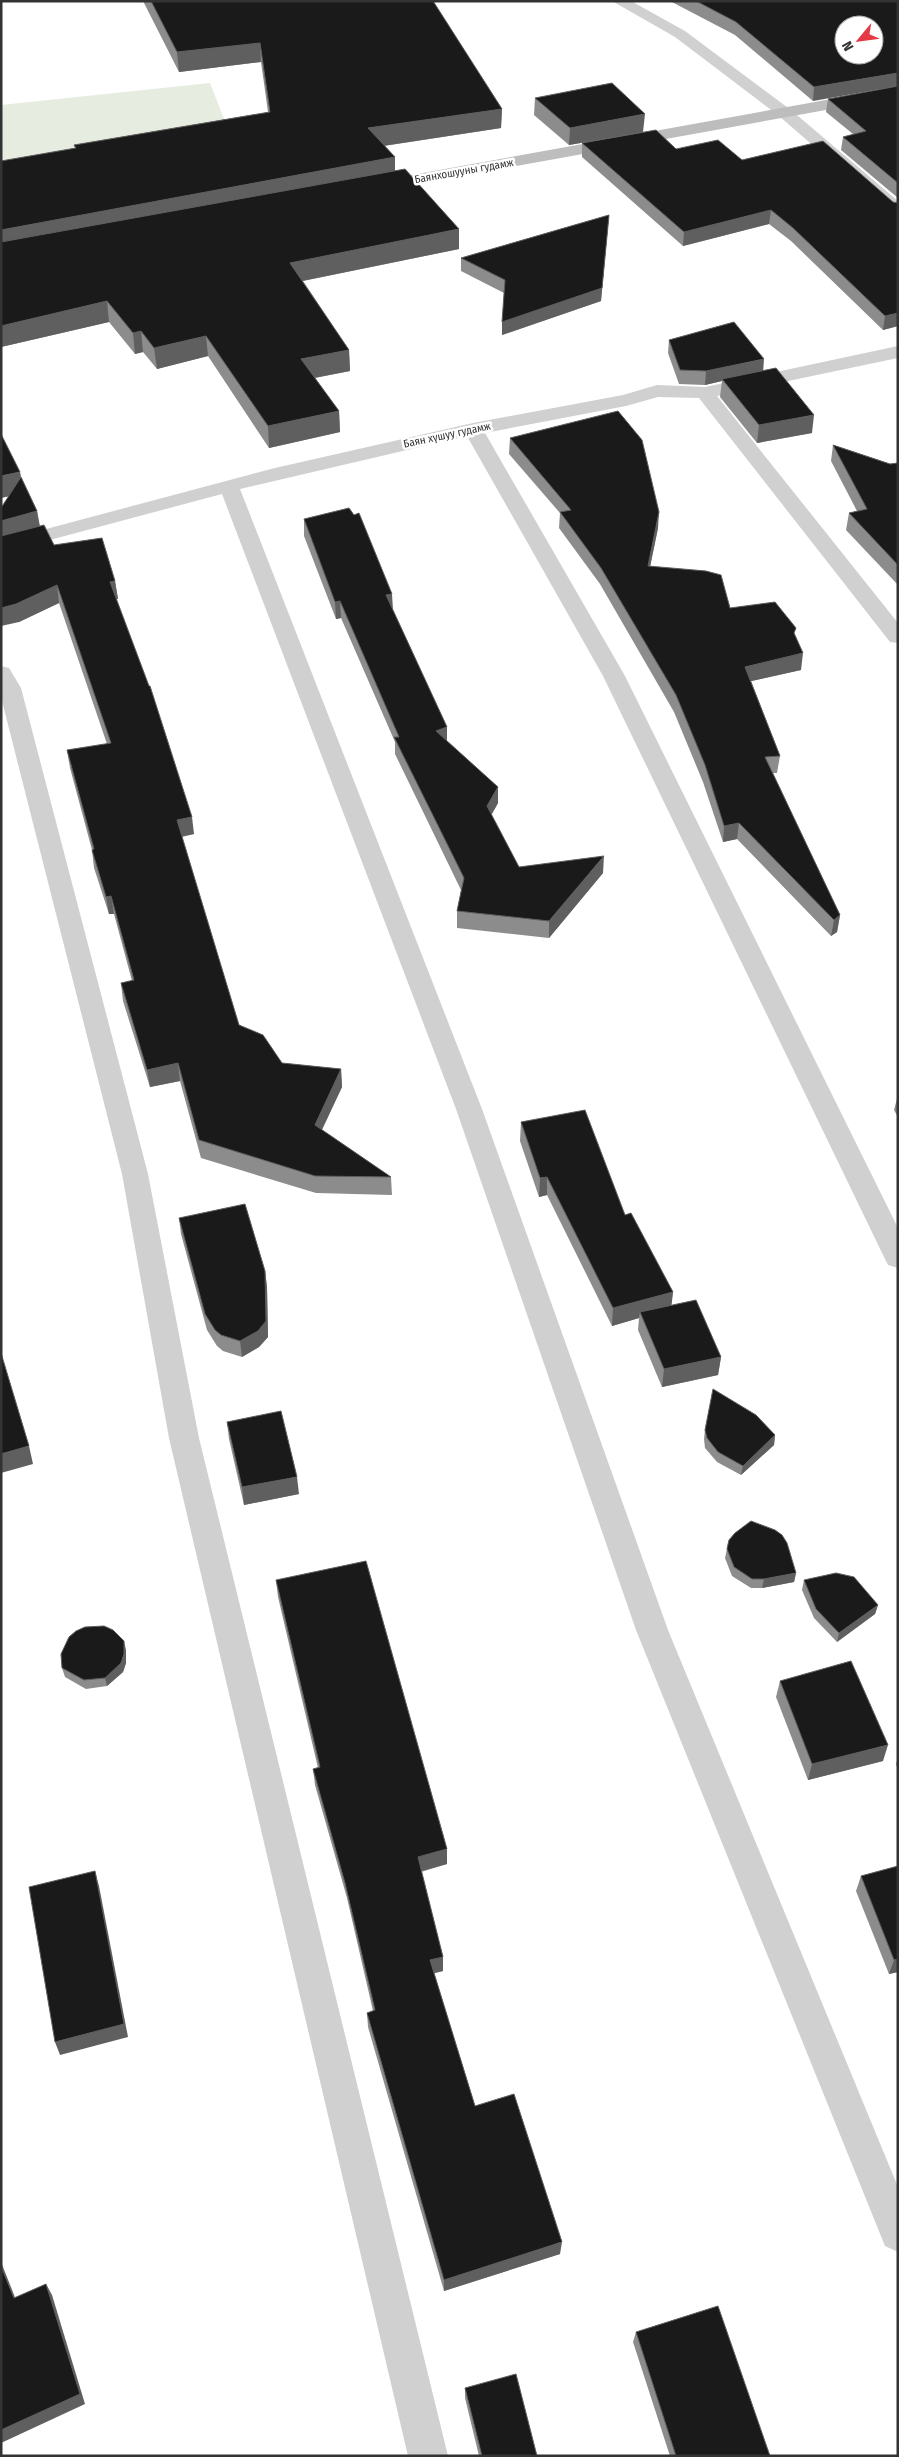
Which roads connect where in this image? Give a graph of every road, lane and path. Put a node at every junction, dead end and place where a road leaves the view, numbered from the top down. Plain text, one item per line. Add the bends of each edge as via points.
1 (619, 1) edge
2 (898, 92) edge
3 (785, 112) junction
4 (366, 188) edge
5 (898, 210) edge
6 (898, 352) edge
7 (705, 393) junction
8 (473, 429) junction
9 (229, 486) junction
10 (1, 547) edge
11 (898, 637) edge
12 (1, 673) edge
13 (898, 1257) edge
14 (898, 2233) edge
15 (428, 2456) edge

1 - 3 street via 680,34
2 - 3 main road, Баянхошууны гудамж
3 - 4 main road, Баянхошууны гудамж
3 - 5 street
6 - 7 street, Баян хүшуу гудамж
7 - 8 street, Баян хүшуу гудамж via 657,391 626,400
7 - 11 street
8 - 9 street, Баян хүшуу гудамж
8 - 13 street via 614,676
9 - 10 street, Баян хүшуу гудамж
9 - 14 street via 469,1109 652,1630
12 - 15 street via 10,688 135,1174 184,1438

